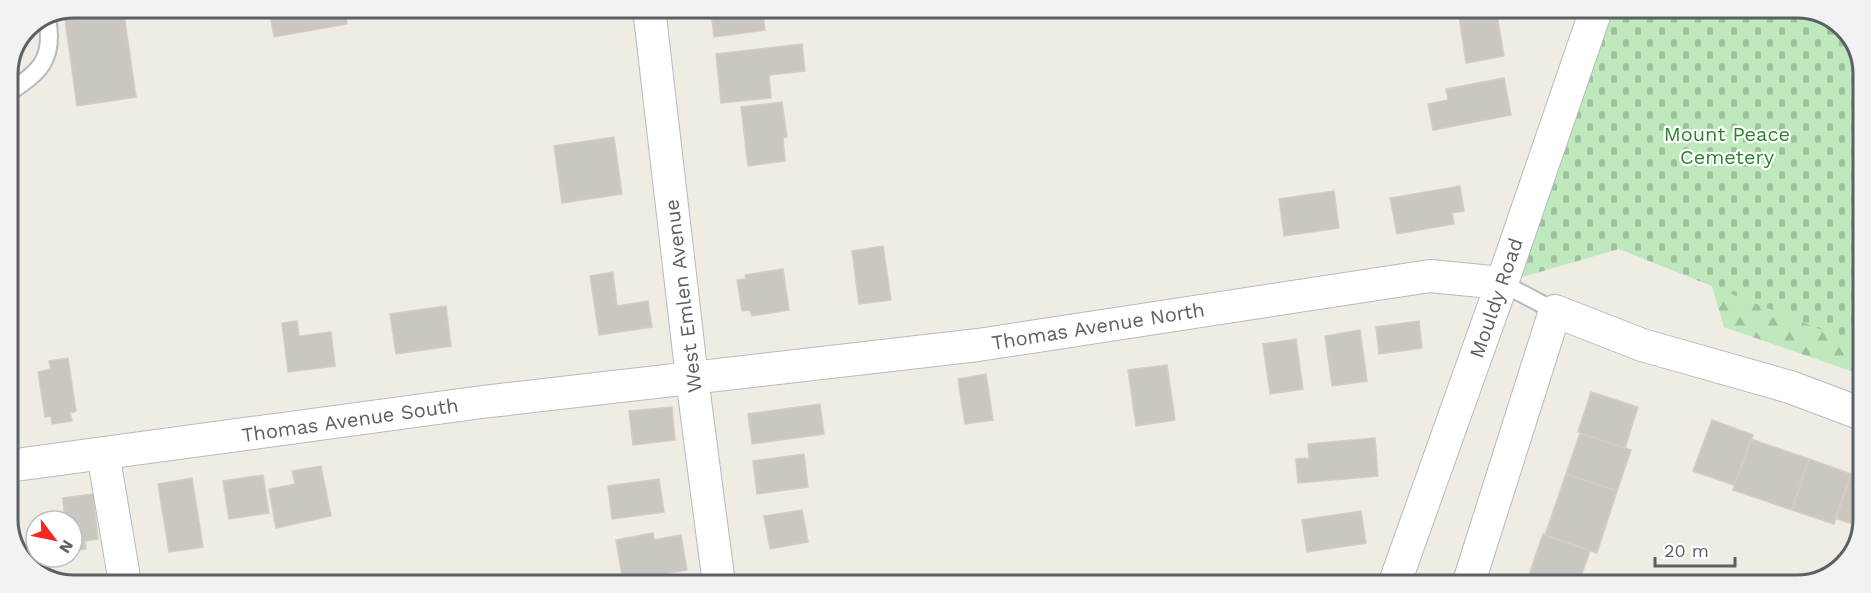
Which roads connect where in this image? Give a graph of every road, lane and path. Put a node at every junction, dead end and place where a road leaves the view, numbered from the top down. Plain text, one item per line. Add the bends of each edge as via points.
1 (650, 18) edge
2 (1593, 18) edge
3 (48, 24) edge
4 (18, 86) edge
5 (1502, 283) junction
6 (1555, 311) junction
7 (692, 378) junction
8 (1853, 411) edge
9 (104, 453) junction
10 (18, 465) edge
11 (124, 575) edge
12 (718, 575) edge
13 (1398, 575) edge
14 (1471, 575) edge

1 - 7 street, West Emlen Avenue
2 - 5 street, Mouldy Road
3 - 4 lane via 52,40 48,55 33,76
5 - 6 lane
5 - 7 street, Thomas Avenue North via 1430,276 978,345
5 - 13 street, Mouldy Road
6 - 8 street via 1642,345 1790,387
6 - 14 street
7 - 9 street, Thomas Avenue South
7 - 12 street, West Emlen Avenue
9 - 10 street, Thomas Avenue South
9 - 11 street

